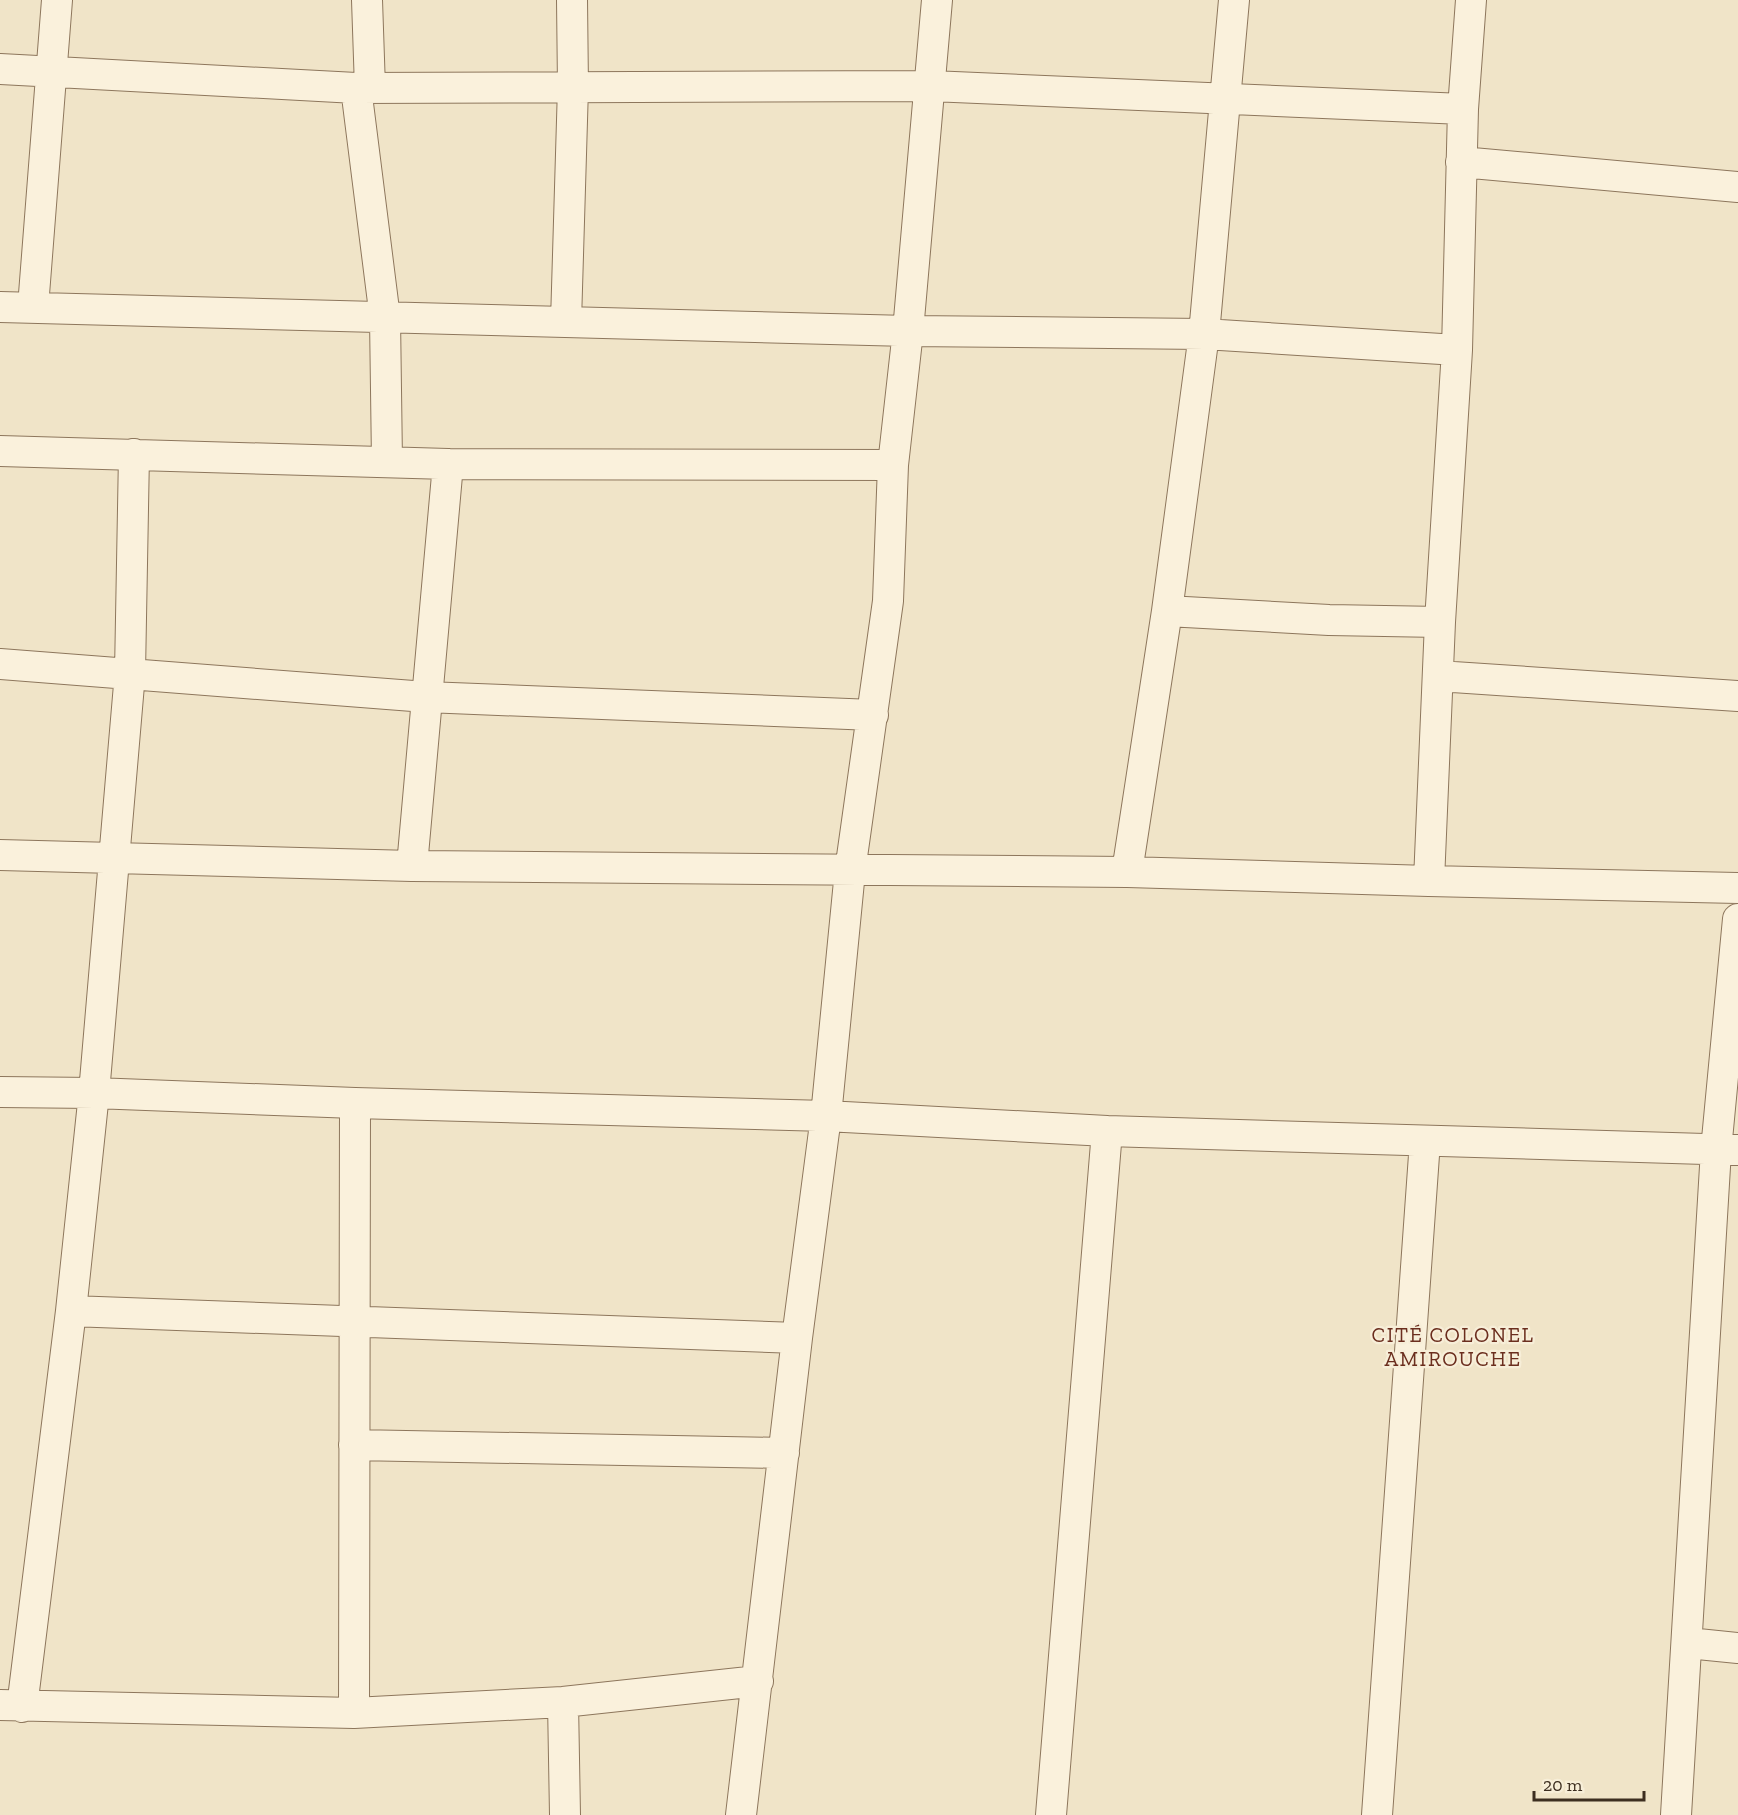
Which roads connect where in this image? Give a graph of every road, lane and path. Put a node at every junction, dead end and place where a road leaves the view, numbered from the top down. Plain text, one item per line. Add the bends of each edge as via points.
1 (57, 0) edge
2 (367, 0) edge
3 (572, 0) edge
4 (937, 0) edge
5 (1234, 0) edge
6 (1472, 0) edge
7 (0, 69) edge
8 (50, 71) junction
9 (931, 86) junction
10 (573, 87) junction
11 (364, 88) junction
12 (1224, 98) junction
13 (1463, 109) junction
14 (1461, 162) junction
15 (1738, 187) edge
16 (0, 307) edge
17 (33, 308) junction
18 (385, 318) junction
19 (566, 322) junction
20 (908, 331) junction
21 (1204, 334) junction
22 (1457, 350) junction
23 (0, 451) edge
24 (134, 454) junction
25 (387, 462) junction
26 (448, 464) junction
27 (893, 465) junction
28 (1167, 611) junction
29 (1440, 621) junction
30 (0, 664) edge
31 (130, 673) junction
32 (1438, 675) junction
33 (1738, 696) edge
34 (426, 697) junction
35 (873, 715) junction
36 (0, 855) edge
37 (114, 860) junction
38 (412, 866) junction
39 (850, 871) junction
40 (1127, 872) junction
41 (1429, 881) junction
42 (1738, 888) edge
43 (1738, 919) edge
44 (0, 1092) edge
45 (94, 1093) junction
46 (354, 1103) junction
47 (826, 1116) junction
48 (1107, 1131) junction
49 (1425, 1141) junction
50 (1727, 1150) edge
51 (71, 1311) junction
52 (354, 1321) junction
53 (797, 1338) junction
54 (354, 1445) junction
55 (784, 1453) junction
56 (1688, 1643) junction
57 (1738, 1648) edge
58 (758, 1681) junction
59 (563, 1702) junction
60 (11, 1706) edge
61 (354, 1713) junction
62 (566, 1815) edge
63 (741, 1815) edge
64 (1051, 1815) edge
65 (1377, 1815) edge
66 (1676, 1815) edge

1 - 8 street
2 - 11 street
3 - 10 street
4 - 9 street
5 - 12 street
6 - 13 street
7 - 8 street
8 - 11 street
8 - 17 street
9 - 10 street
9 - 12 street
9 - 20 street
10 - 11 street
10 - 19 street
11 - 18 street
12 - 13 street
12 - 21 street
13 - 14 street
14 - 15 street
14 - 22 street
16 - 17 street
17 - 18 street
18 - 19 street
18 - 25 street
19 - 20 street
20 - 21 street
20 - 27 street
21 - 22 street
21 - 28 street
22 - 29 street
23 - 24 street
24 - 25 street
24 - 31 street
25 - 26 street
26 - 27 street
26 - 34 street
27 - 35 street via 888,601
28 - 29 street via 1329,620
28 - 40 street
29 - 32 street
30 - 31 street
31 - 34 street
31 - 37 street
32 - 33 street
32 - 41 street
34 - 35 street
34 - 38 street
35 - 39 street
36 - 37 street
37 - 38 street
37 - 45 street
38 - 39 street
39 - 40 street
39 - 47 street
40 - 41 street
41 - 42 street
43 - 50 street
44 - 45 street
45 - 46 street
45 - 51 street
46 - 47 street
46 - 52 street
47 - 48 street
47 - 53 street
48 - 49 street
48 - 64 street
49 - 50 street
49 - 65 street
50 - 56 street
51 - 52 street
51 - 60 street
52 - 53 street
52 - 54 street
53 - 55 street
54 - 55 street
54 - 61 street
55 - 58 street
56 - 57 street
56 - 66 street
58 - 59 street
58 - 63 street
59 - 61 street
59 - 62 street
60 - 61 street

